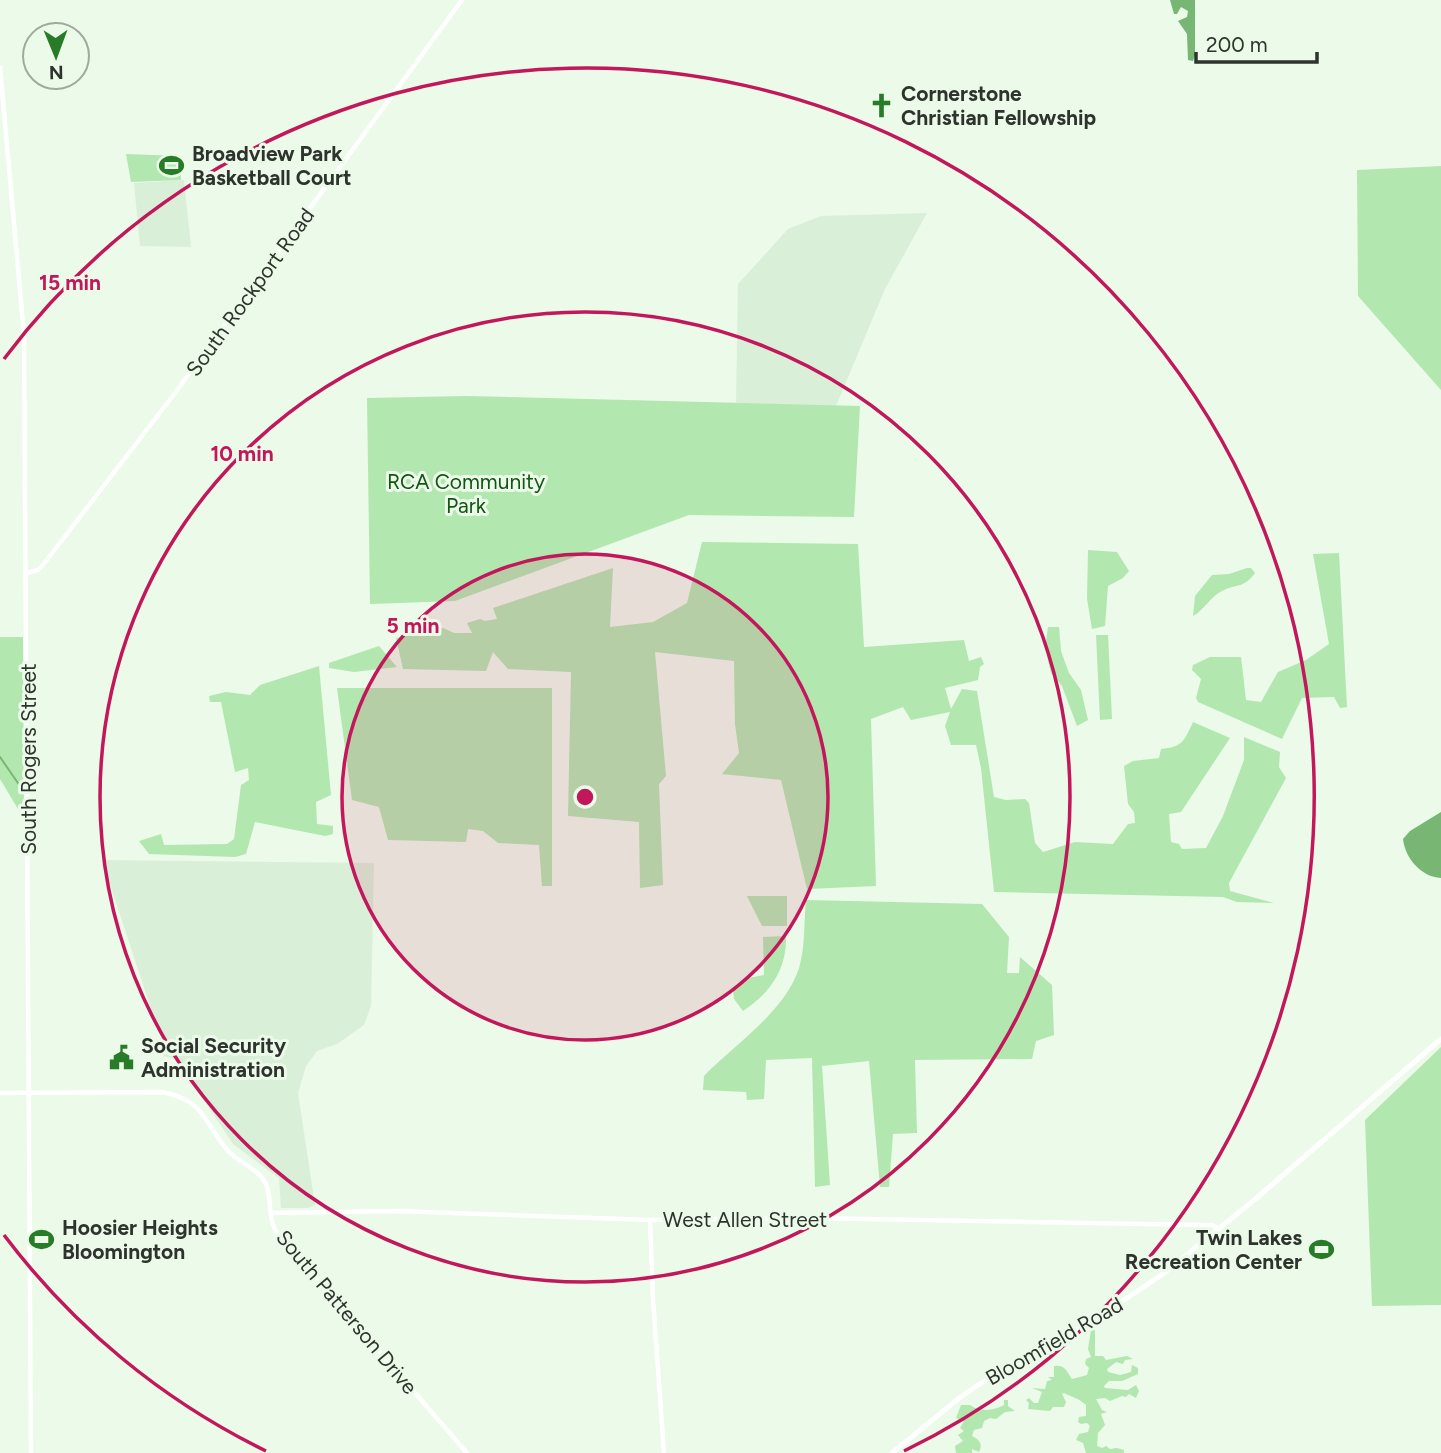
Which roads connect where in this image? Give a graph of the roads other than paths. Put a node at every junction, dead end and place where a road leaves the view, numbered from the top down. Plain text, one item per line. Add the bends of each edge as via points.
1 (462, 0) edge
2 (0, 67) edge
3 (27, 573) junction
4 (1441, 1039) edge
5 (0, 1093) edge
6 (28, 1093) junction
7 (271, 1213) junction
8 (650, 1220) junction
9 (1219, 1229) junction
10 (31, 1453) edge
11 (467, 1453) edge
12 (664, 1453) edge
13 (892, 1453) edge

1 - 3 street, South Rockport Road via 176,393 43,565
2 - 3 street, South Rogers Street via 23,310
3 - 6 street, South Rogers Street
4 - 9 main road, Bloomfield Road
5 - 6 street, South Patterson Drive
6 - 7 street, South Patterson Drive via 151,1092 175,1095 196,1105 231,1154 262,1178
6 - 10 street, South Rogers Street
7 - 8 street, West Allen Street via 396,1211
7 - 11 street, South Patterson Drive via 274,1229 287,1245
8 - 9 street, West Allen Street via 888,1219 1194,1224
8 - 12 street
9 - 13 main road, Bloomfield Road via 1131,1295 958,1399

